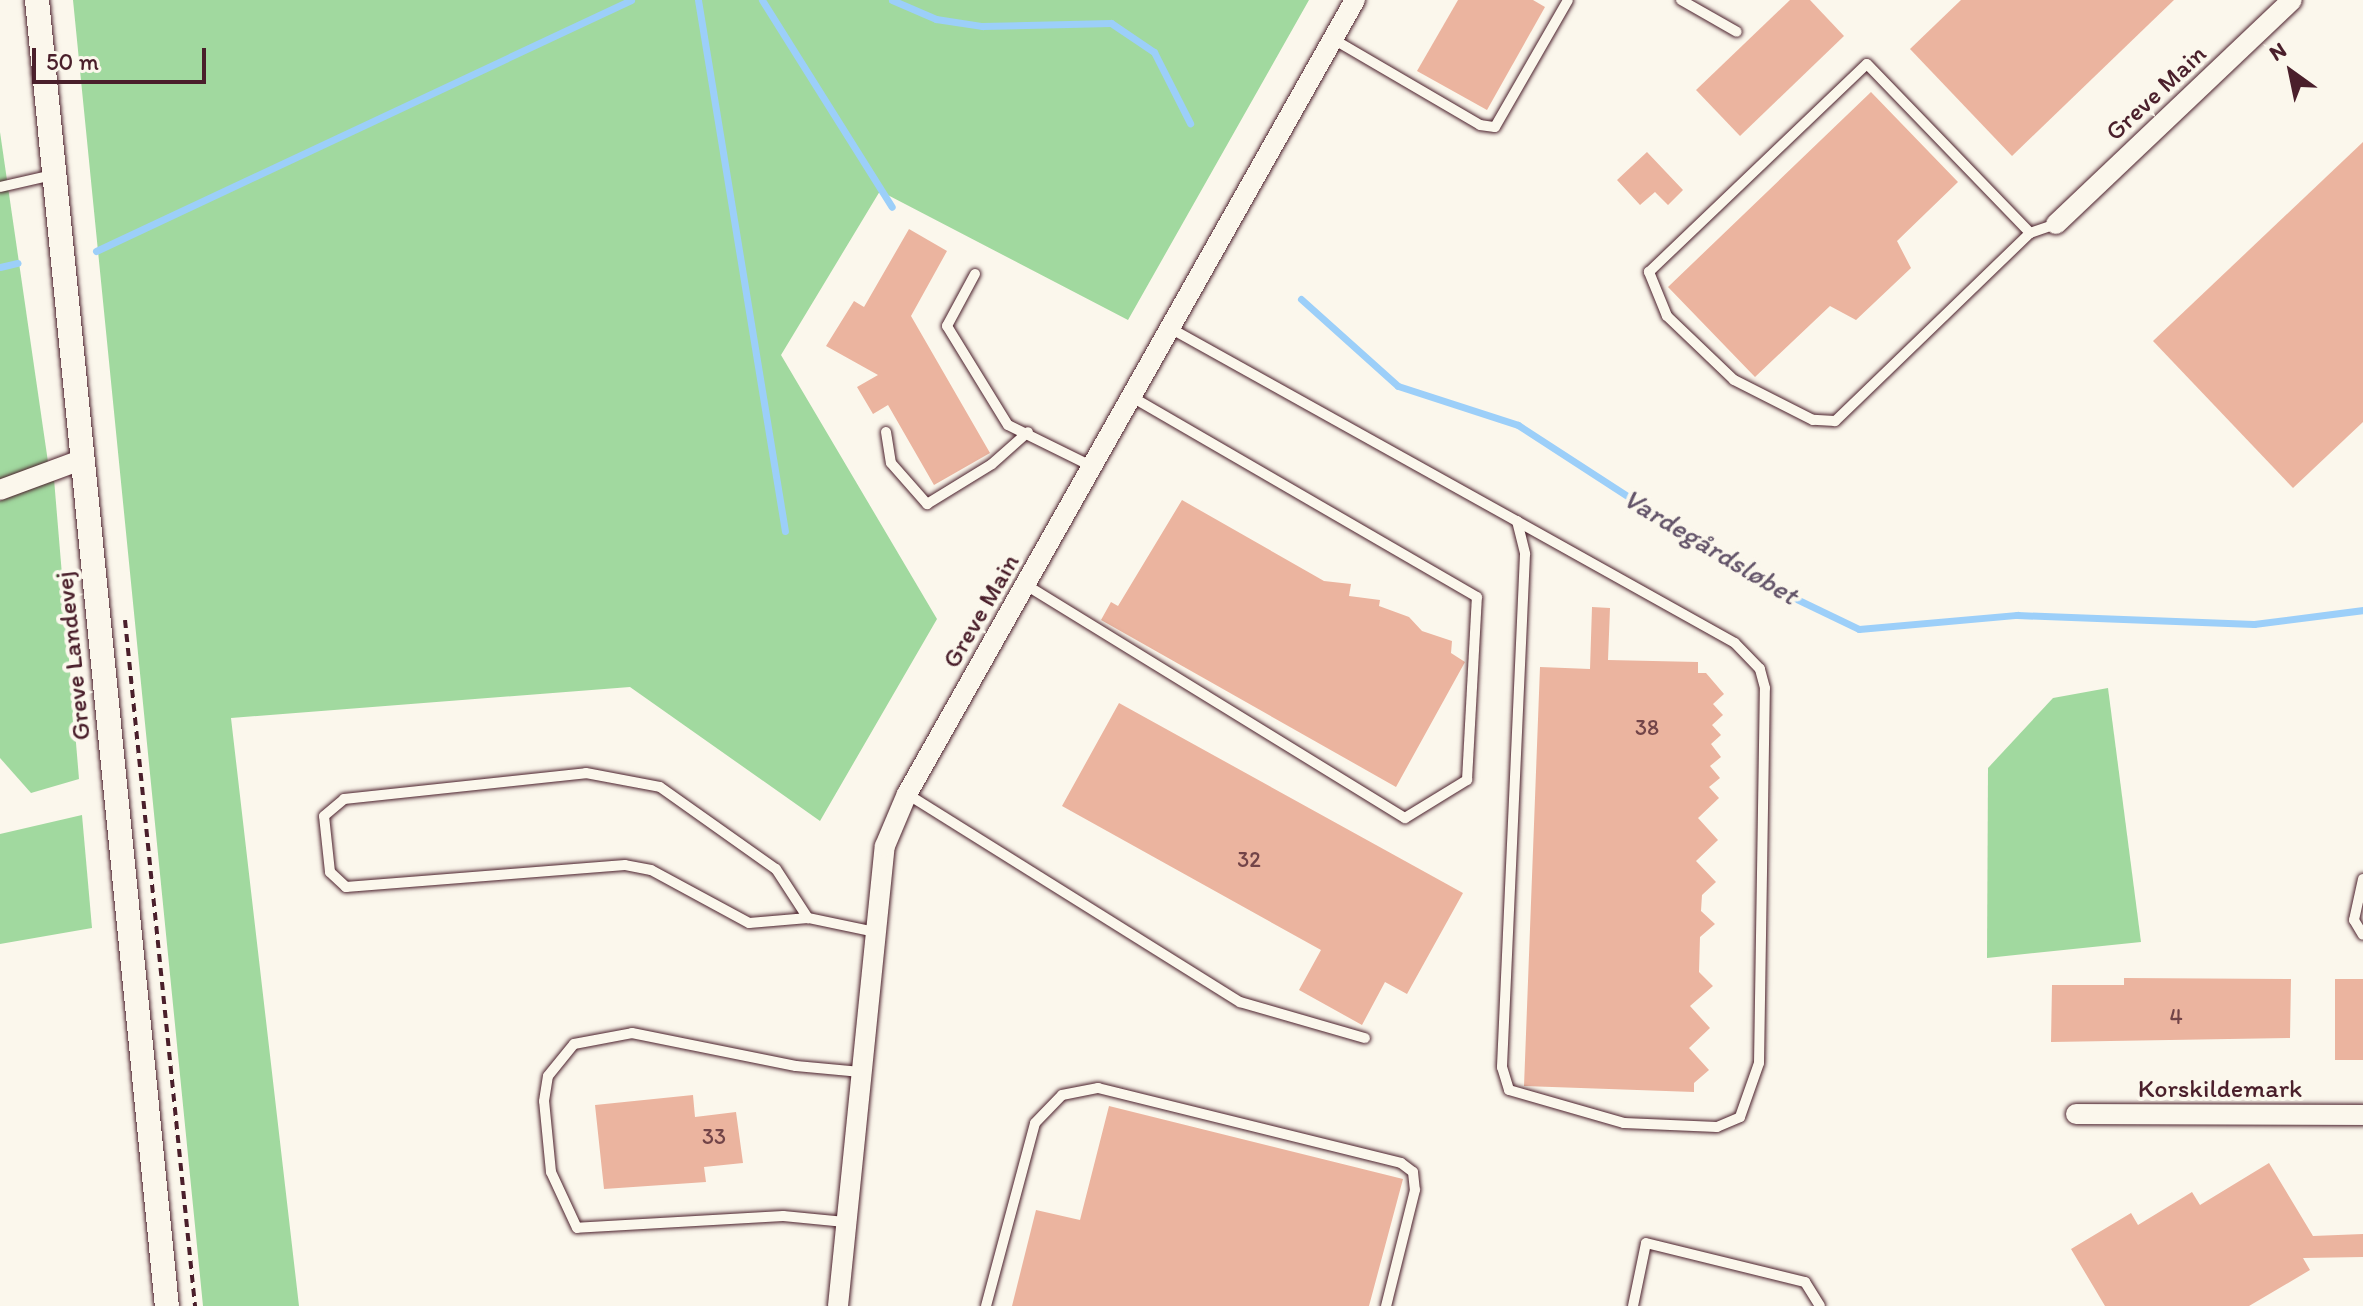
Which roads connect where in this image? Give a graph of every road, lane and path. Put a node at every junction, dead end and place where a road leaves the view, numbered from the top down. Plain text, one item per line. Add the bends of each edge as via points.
1 (37, 0) edge
2 (1355, 0) edge
3 (1568, 0) edge
4 (1681, 0) edge
5 (2292, 0) edge
6 (1737, 32) dead end
7 (1333, 39) junction
8 (54, 175) junction
9 (0, 187) edge
10 (2056, 224) joint
11 (2030, 233) junction
12 (975, 274) dead end
13 (1170, 328) junction
14 (1132, 397) junction
15 (886, 432) dead end
16 (1028, 432) junction
17 (81, 460) junction
18 (1093, 467) junction
19 (0, 490) edge
20 (1517, 521) junction
21 (1026, 585) junction
22 (907, 794) junction
23 (2363, 879) edge
24 (808, 918) junction
25 (875, 932) junction
26 (2363, 935) edge
27 (1365, 1038) dead end
28 (861, 1072) junction
29 (2076, 1114) dead end
30 (2363, 1115) edge
31 (845, 1222) junction
32 (167, 1306) edge
33 (838, 1306) edge
34 (986, 1306) edge
35 (1386, 1306) edge
36 (1633, 1306) edge
37 (1820, 1306) edge

1 - 8 street, Greve Landevej
2 - 7 street, Greve Main
3 - 7 lane via 1495,127 1480,125
4 - 6 lane
5 - 10 street, Greve Main
7 - 13 street, Greve Main
8 - 9 lane
8 - 17 street, Greve Landevej
10 - 11 lane
11 - 11 lane via 1867,64 1649,272 1667,316 1734,380 1813,420 1835,421
12 - 16 lane via 947,326 1008,425
13 - 14 street, Greve Main
13 - 20 lane
14 - 18 street, Greve Main
14 - 21 lane via 1477,597 1467,780 1405,818
15 - 16 lane via 891,463 927,504 992,464
16 - 18 lane
17 - 19 street
17 - 32 street, Greve Landevej
18 - 21 street, Greve Main
20 - 20 lane via 1525,554 1502,1067 1509,1090 1624,1123 1717,1127 1740,1117 1759,1063 1765,688 1760,669 1735,643
21 - 22 street, Greve Main
22 - 25 street, Greve Main via 885,846
22 - 27 lane via 1240,1002
23 - 26 lane via 2354,920
24 - 24 lane via 776,869 660,787 586,773 344,799 324,816 330,872 346,887 625,865 651,870 749,923
24 - 25 lane
25 - 28 street, Greve Main
28 - 31 street, Greve Main
28 - 31 lane via 796,1066 632,1033 574,1044 548,1076 544,1101 551,1172 577,1228 783,1216
29 - 30 street, Korskildemark
31 - 33 street, Greve Main
34 - 35 lane via 1035,1123 1062,1095 1098,1088 1401,1163 1413,1172 1415,1190
36 - 37 lane via 1646,1243 1805,1282

